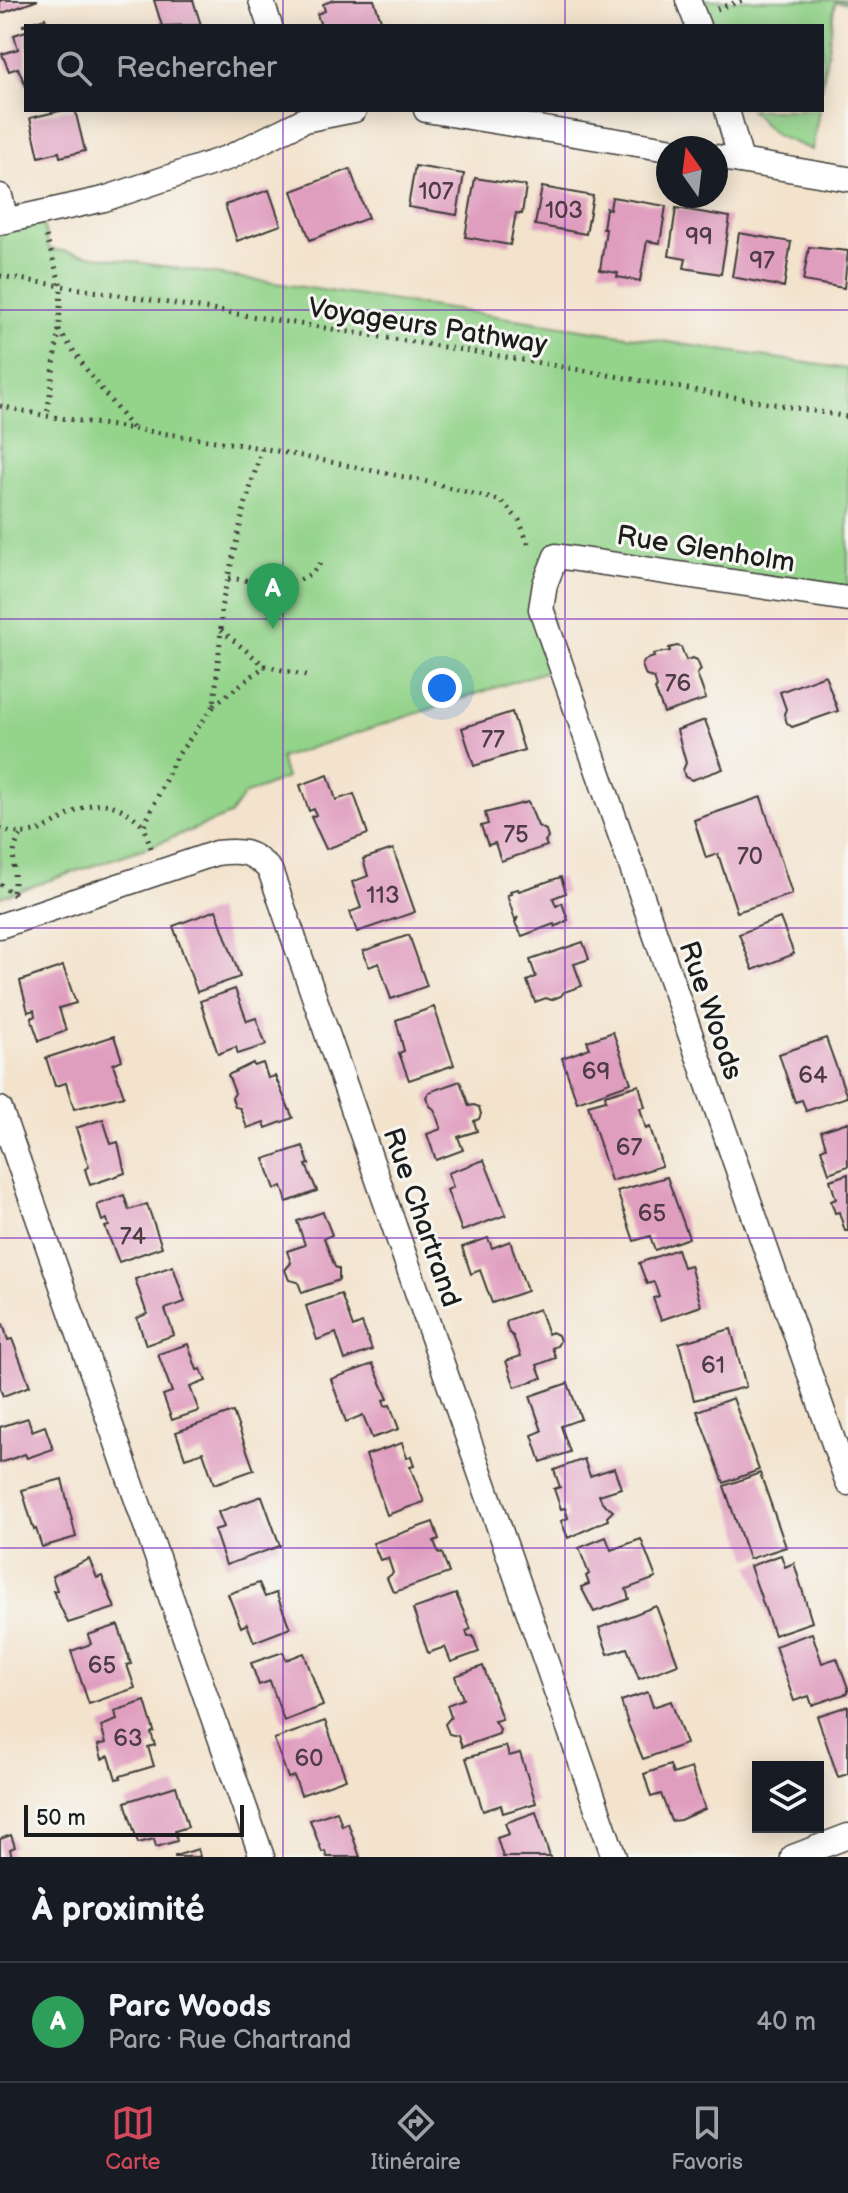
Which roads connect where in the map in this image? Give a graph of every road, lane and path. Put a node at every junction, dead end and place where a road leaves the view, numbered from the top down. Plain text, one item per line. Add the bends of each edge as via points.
1 (261, 0) edge
2 (688, 0) edge
3 (269, 24) edge
4 (697, 24) edge
5 (333, 112) edge
6 (438, 112) edge
7 (728, 112) edge
8 (302, 115) edge
9 (656, 147) edge
10 (728, 159) edge
11 (741, 161) junction
12 (848, 179) edge
13 (0, 196) edge
14 (41, 213) junction
15 (3, 222) edge
16 (0, 276) edge
17 (61, 286) junction
18 (59, 329) junction
19 (0, 406) edge
20 (47, 416) junction
21 (848, 417) edge
22 (133, 429) junction
23 (262, 448) junction
24 (556, 556) joint
25 (321, 562) dead end
26 (229, 578) junction
27 (545, 584) junction
28 (848, 599) edge
29 (221, 630) junction
30 (265, 666) junction
31 (311, 677) dead end
32 (214, 706) junction
33 (144, 826) junction
34 (0, 828) edge
35 (21, 835) junction
36 (161, 872) junction
37 (13, 892) dead end
38 (0, 926) edge
39 (0, 1109) edge
40 (848, 1483) edge
41 (848, 1836) edge
42 (262, 1857) edge
43 (614, 1857) edge
44 (793, 1857) edge

1 - 3 street
2 - 4 street
5 - 8 street
6 - 9 street
7 - 11 street
8 - 14 street via 230,157 104,199
10 - 11 street
11 - 12 street
13 - 15 street
14 - 15 street
14 - 17 path
16 - 17 path, Voyageurs Pathway
17 - 18 path
17 - 21 path, Voyageurs Pathway
18 - 20 path
18 - 22 path
19 - 20 path
20 - 22 path
22 - 23 path
23 - 26 path
23 - 27 path via 501,501 519,520
24 - 27 street, Rue Woods
24 - 28 street, Rue Glenholm
25 - 26 path via 314,573 284,585
26 - 29 path
27 - 40 street, Rue Woods via 541,609 553,650
29 - 30 path
29 - 32 path
30 - 31 path
30 - 32 path
32 - 33 path via 175,759
33 - 35 path via 116,806 93,804
33 - 36 path
34 - 35 path
35 - 37 path via 13,848
36 - 38 street, Rue Chartrand
36 - 43 street, Rue Chartrand via 236,850 256,856 270,870
39 - 42 street
41 - 44 street

